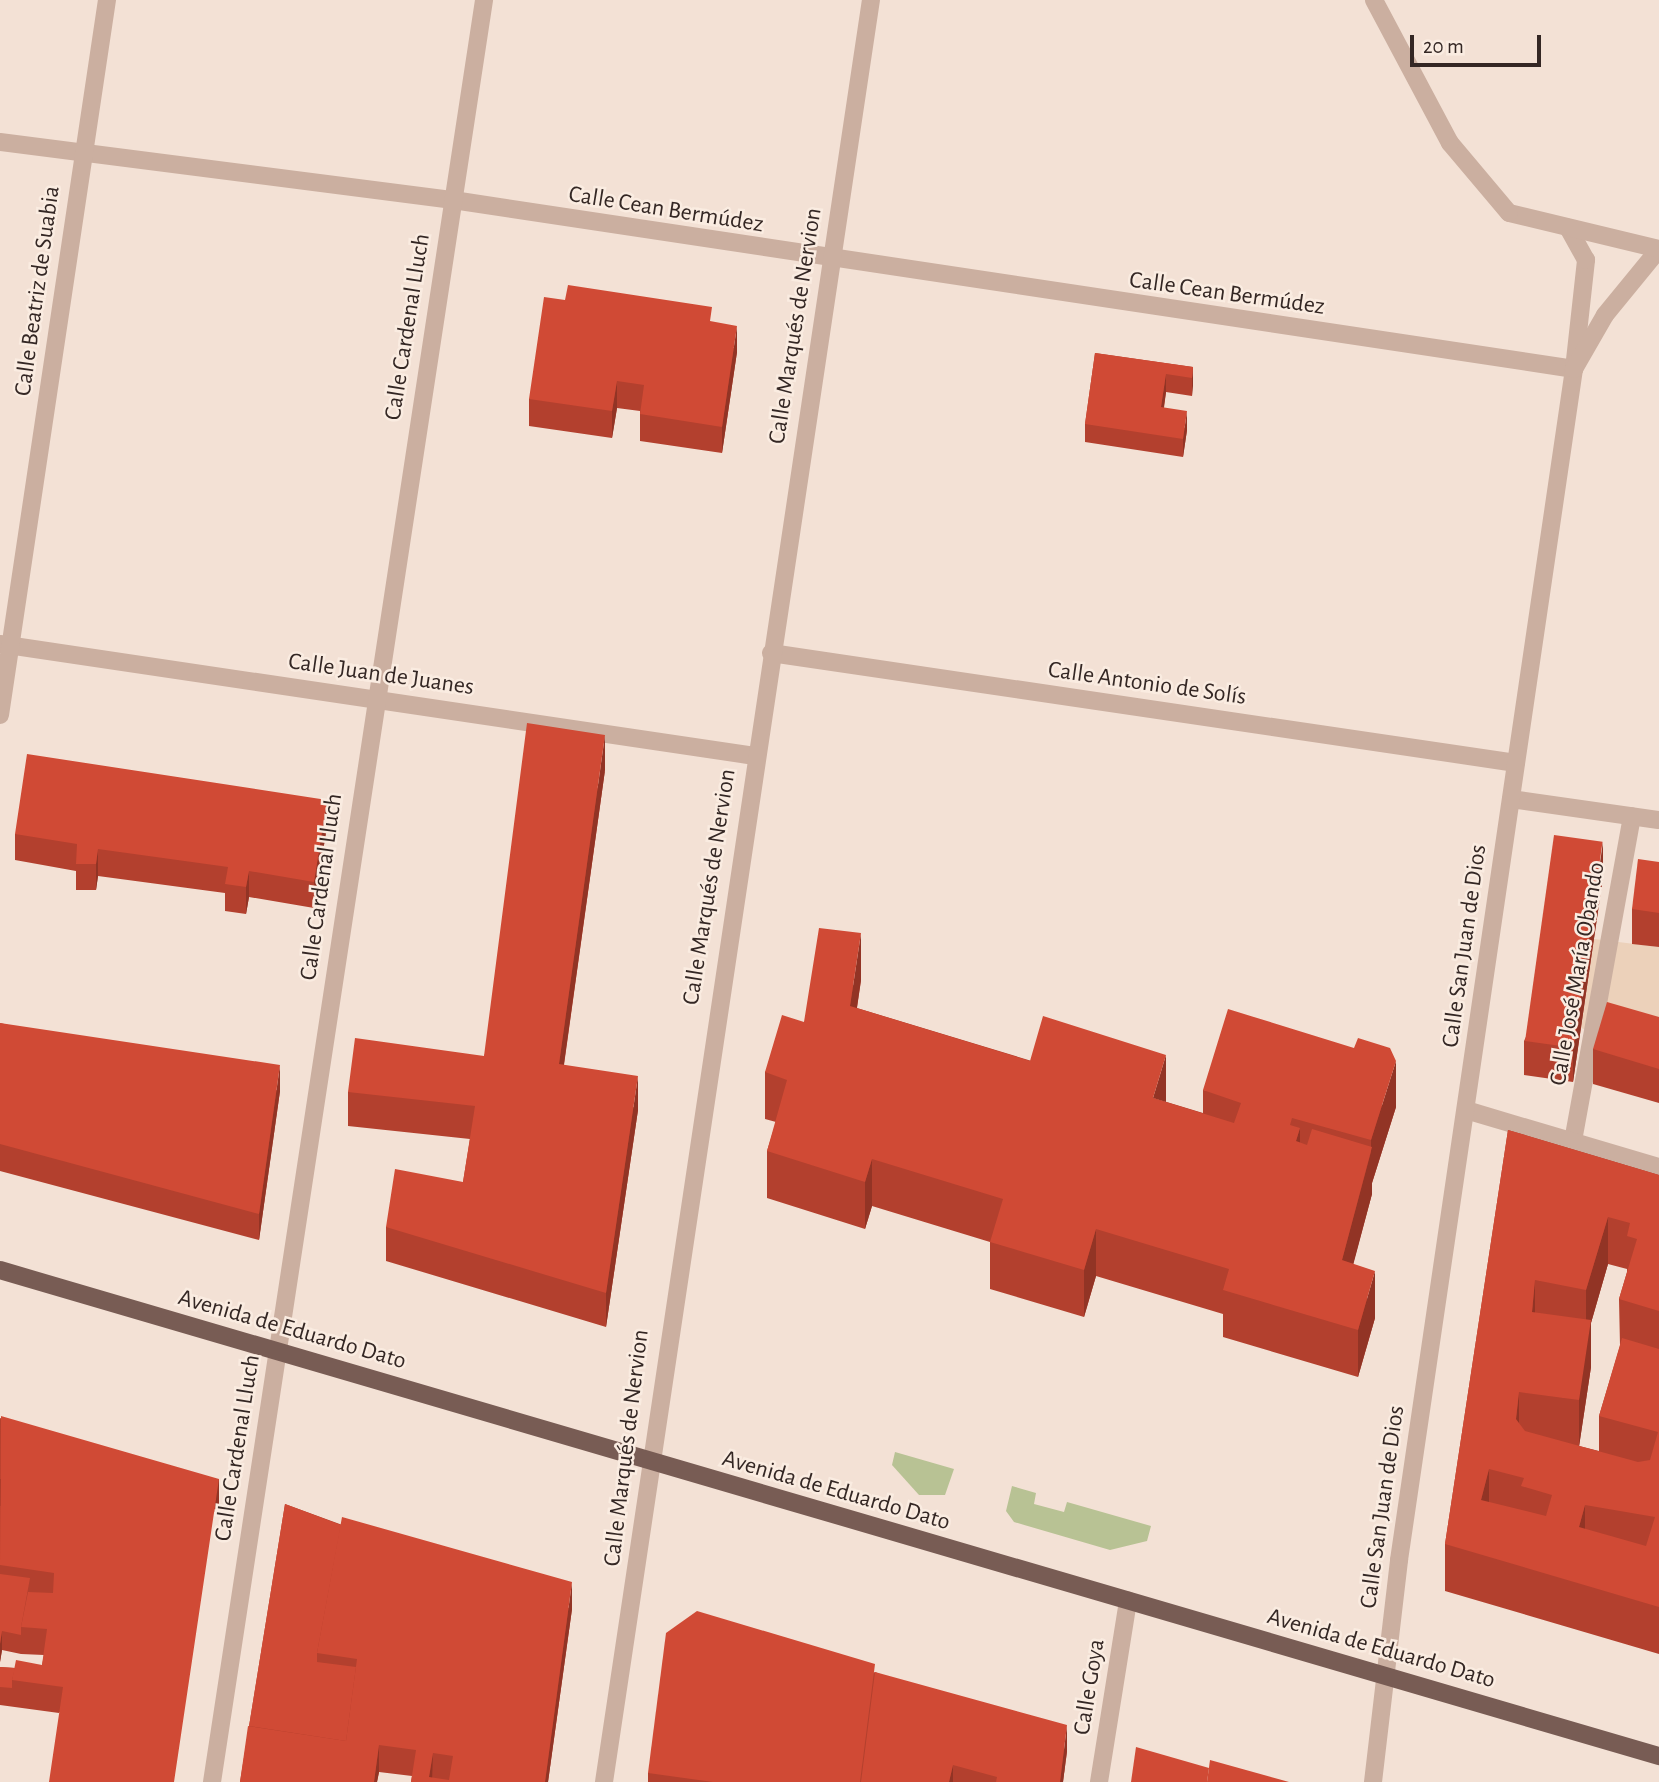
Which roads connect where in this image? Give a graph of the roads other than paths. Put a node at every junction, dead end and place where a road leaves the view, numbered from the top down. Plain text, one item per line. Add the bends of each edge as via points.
1 (107, 0) edge
2 (484, 0) edge
3 (870, 0) edge
4 (1374, 0) edge
5 (0, 142) edge
6 (83, 156) junction
7 (453, 200) junction
8 (1568, 228) junction
9 (831, 262) junction
10 (1574, 369) junction
11 (6, 644) edge
12 (771, 653) junction
13 (375, 698) junction
14 (0, 715) edge
15 (755, 756) junction
16 (1517, 763) junction
17 (1511, 799) junction
18 (1632, 816) junction
19 (1659, 820) edge
20 (1466, 1110) junction
21 (1573, 1142) junction
22 (1659, 1167) edge
23 (0, 1270) edge
24 (278, 1352) junction
25 (650, 1461) junction
26 (1128, 1600) junction
27 (1384, 1675) junction
28 (1659, 1756) edge
29 (212, 1782) edge
30 (604, 1782) edge
31 (1099, 1782) edge
32 (1373, 1782) edge

1 - 6 street, Calle Beatriz de Suabia
2 - 7 street, Calle Cardenal Lluch
3 - 9 street, Calle Marqués de Nervion
4 - 8 street, Calle San Juan de Dios via 1450,143 1509,213
5 - 6 street, Calle Cean Bermúdez
6 - 7 street, Calle Cean Bermúdez
6 - 11 street, Calle Beatriz de Suabia
7 - 9 street, Calle Cean Bermúdez
7 - 13 street, Calle Cardenal Lluch
8 - 10 street via 1586,260
8 - 10 street, Calle San Juan de Dios via 1659,249 1605,315
9 - 10 street, Calle Cean Bermúdez
9 - 12 street, Calle Marqués de Nervion
10 - 16 street, Calle San Juan de Dios
11 - 13 street, Calle Juan de Juanes
11 - 14 street, Calle Beatriz de Suabia
12 - 15 street, Calle Marqués de Nervion
12 - 16 street, Calle Antonio de Solís
13 - 15 street, Calle Juan de Juanes
13 - 24 street, Calle Cardenal Lluch
15 - 25 street, Calle Marqués de Nervion
16 - 17 street, Calle San Juan de Dios
17 - 18 street
17 - 20 street, Calle San Juan de Dios
18 - 19 street
18 - 21 street, Calle José María Obando
20 - 21 street
20 - 27 street, Calle San Juan de Dios
21 - 22 street
23 - 24 main road, Avenida de Eduardo Dato
24 - 25 main road, Avenida de Eduardo Dato
24 - 29 street, Calle Cardenal Lluch
25 - 26 main road, Avenida de Eduardo Dato
25 - 30 street, Calle Marqués de Nervion
26 - 27 main road, Avenida de Eduardo Dato
26 - 31 street, Calle Goya
27 - 28 main road, Avenida de Eduardo Dato
27 - 32 street, Calle San Juan de Dios

